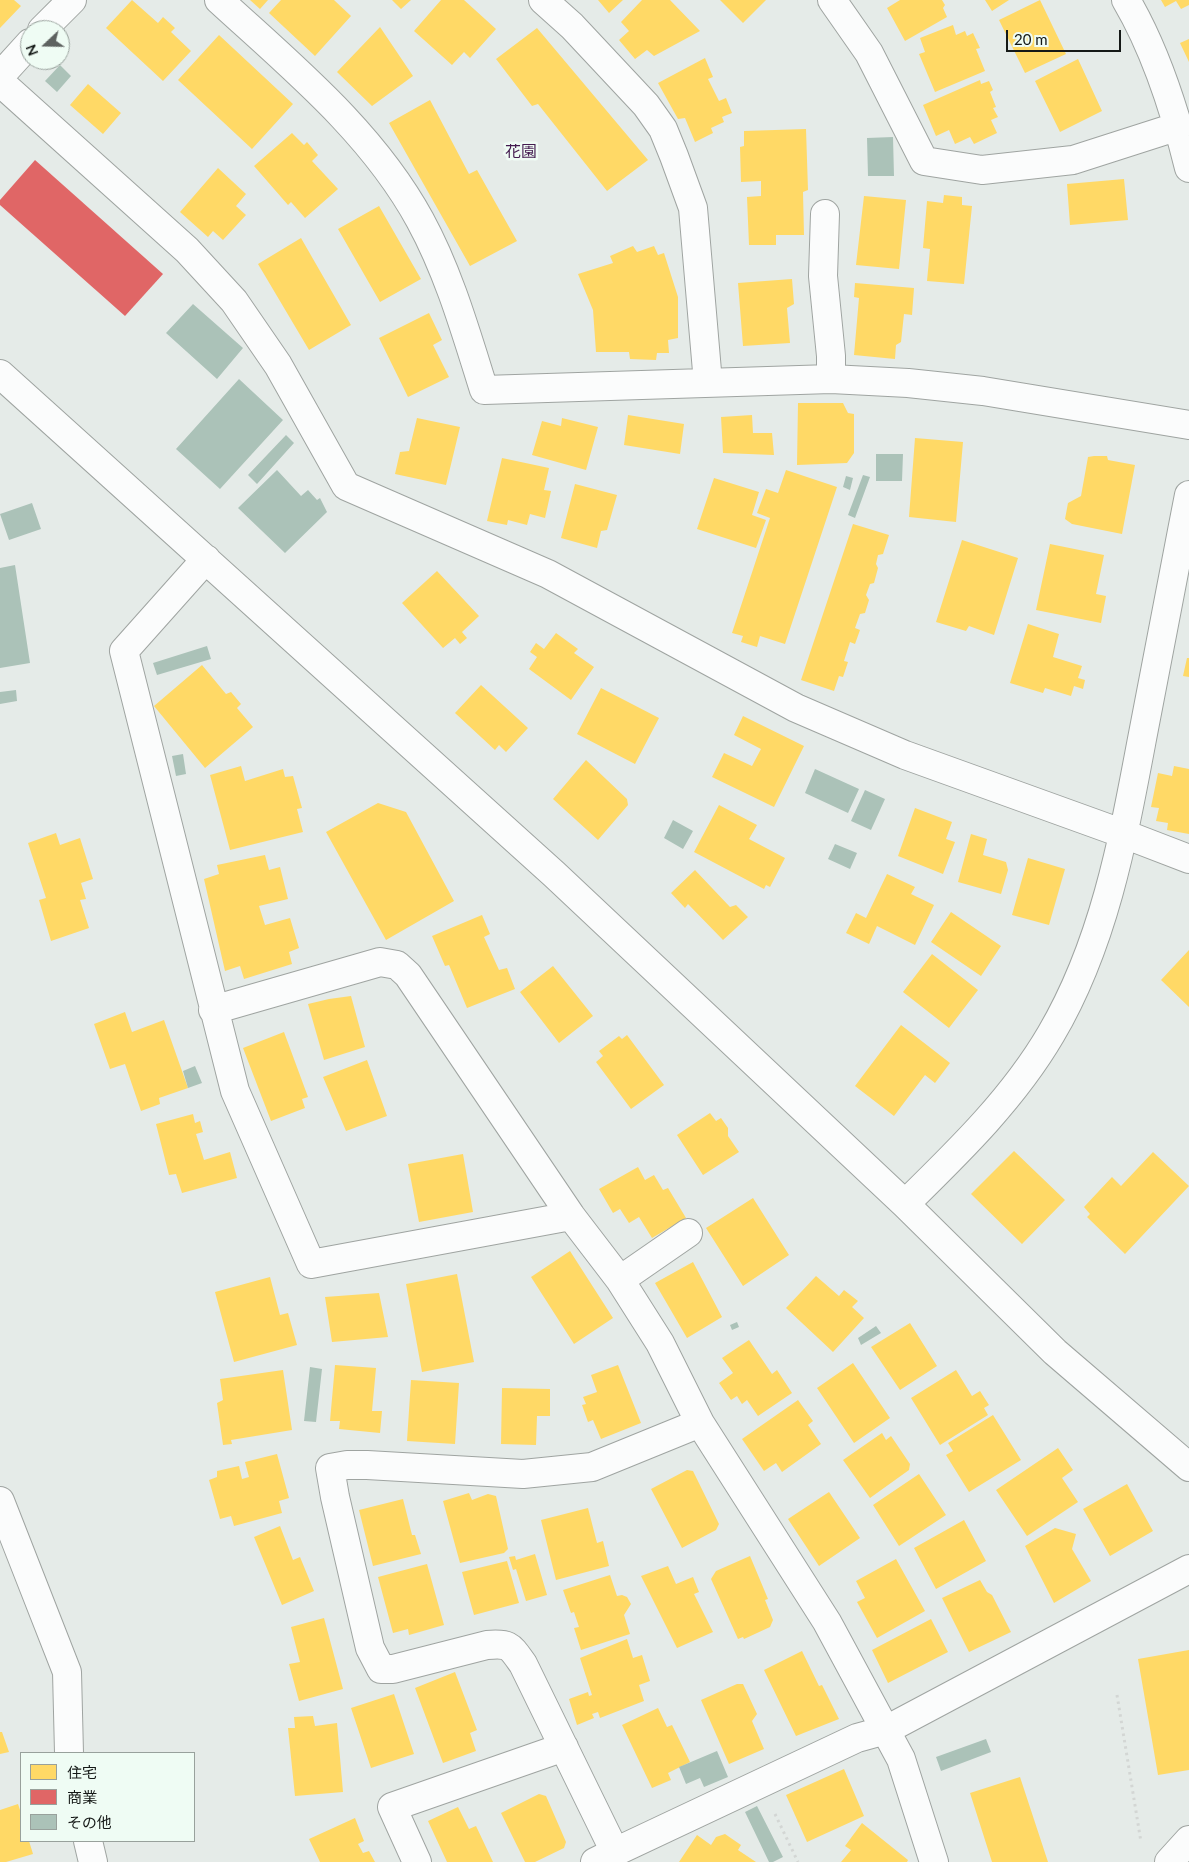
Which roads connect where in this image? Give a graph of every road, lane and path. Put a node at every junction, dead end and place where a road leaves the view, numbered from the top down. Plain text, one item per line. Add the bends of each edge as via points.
1 (72, 0) edge
2 (219, 0) edge
3 (542, 0) edge
4 (832, 0) edge
5 (1126, 0) edge
6 (52, 20) edge
7 (20, 54) edge
8 (0, 76) edge
9 (0, 82) edge
10 (1178, 126) junction
11 (1189, 168) edge
12 (825, 214) dead end
13 (0, 374) edge
14 (831, 379) junction
15 (708, 383) junction
16 (1189, 425) edge
17 (1189, 495) edge
18 (206, 558) junction
19 (1124, 834) junction
20 (1189, 859) edge
21 (213, 1010) junction
22 (905, 1204) junction
23 (571, 1216) junction
24 (688, 1233) dead end
25 (620, 1280) junction
26 (700, 1423) junction
27 (1189, 1467) edge
28 (0, 1501) edge
29 (1189, 1569) edge
30 (1117, 1695) dead end
31 (886, 1730) junction
32 (564, 1747) junction
33 (69, 1752) edge
34 (760, 1784) junction
35 (1189, 1840) edge
36 (88, 1842) edge
37 (1142, 1844) dead end
38 (605, 1857) edge
39 (93, 1862) edge
40 (417, 1862) edge
41 (798, 1862) edge
42 (934, 1862) edge
43 (1169, 1862) edge

1 - 6 street
2 - 15 street via 337,109 384,164 420,220 446,277 484,390
3 - 15 street via 572,26 646,106 670,147 694,208
4 - 10 street via 869,53 924,161 982,170 1073,160
5 - 10 street via 1151,52
7 - 8 street
9 - 19 street via 187,250 234,301 278,365 346,486 548,574 796,708 905,755
10 - 11 street
12 - 14 street via 823,276
13 - 18 street
14 - 15 street
14 - 16 street via 983,391
17 - 19 street
18 - 21 street via 124,651
18 - 22 street via 554,874
19 - 20 street
19 - 22 street via 1114,878 1080,978 1051,1035 1008,1097
21 - 23 street via 380,962 397,965 408,976
21 - 23 street via 234,1091 311,1264
22 - 27 street via 1055,1352
23 - 25 street
24 - 25 street
25 - 26 street via 660,1343
26 - 31 street via 827,1622
26 - 32 street via 592,1466 523,1474 347,1464 330,1468 370,1648 381,1669 393,1669 487,1645 511,1647 523,1664
28 - 33 street via 67,1672
29 - 31 street
30 - 37 path
31 - 34 street via 857,1738
31 - 42 street via 901,1759
32 - 38 street
32 - 40 street via 392,1807
34 - 38 street
34 - 41 path
35 - 43 street
36 - 39 street

